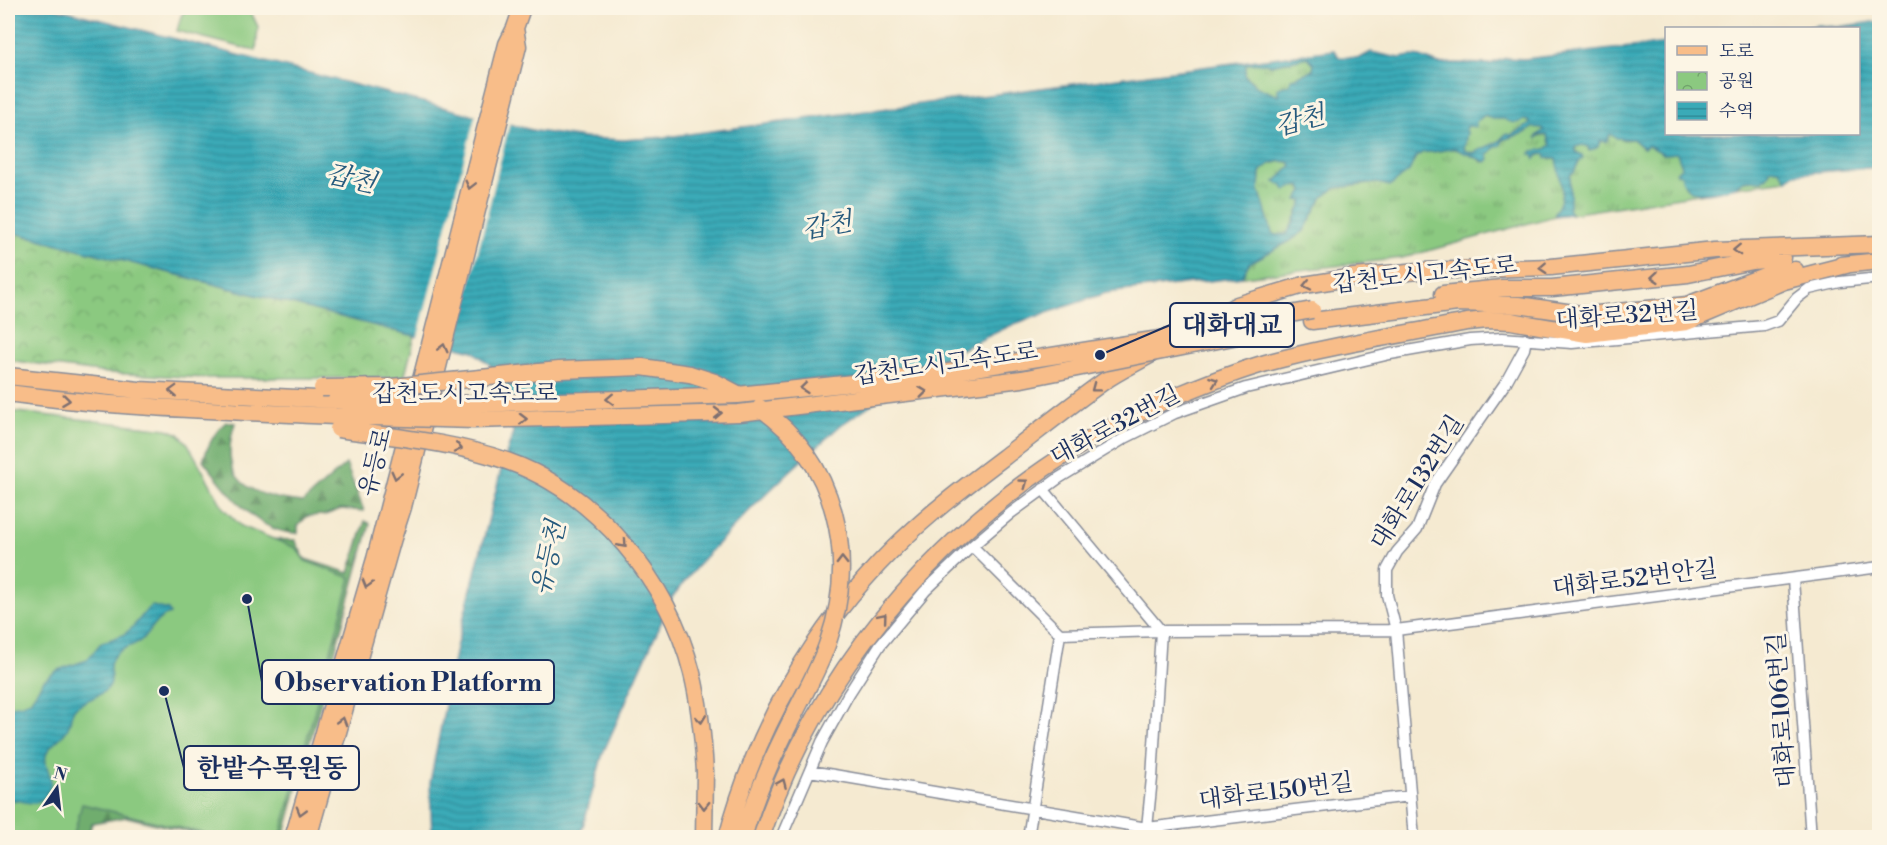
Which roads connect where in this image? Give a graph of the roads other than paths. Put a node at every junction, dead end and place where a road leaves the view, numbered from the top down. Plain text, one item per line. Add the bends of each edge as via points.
1 (522, 8) edge
2 (1880, 245) edge
3 (1880, 261) edge
4 (1850, 264) junction
5 (1880, 278) edge
6 (1312, 316) junction
7 (1526, 339) junction
8 (8, 376) edge
9 (8, 393) edge
10 (208, 393) junction
11 (337, 415) junction
12 (1043, 489) junction
13 (396, 505) junction
14 (972, 546) junction
15 (1880, 567) edge
16 (1794, 579) junction
17 (1396, 630) junction
18 (1161, 631) junction
19 (1060, 634) junction
20 (810, 771) junction
21 (1410, 796) junction
22 (1032, 808) junction
23 (1147, 833) edge
24 (293, 837) edge
25 (308, 837) edge
26 (704, 837) edge
27 (727, 837) edge
28 (743, 837) edge
29 (761, 837) edge
30 (781, 837) edge
31 (1028, 837) edge
32 (1413, 837) edge
33 (1811, 837) edge

1 - 13 main road, 유등로, bridge via 507,44
2 -> 6 main road, 갑천도시고속도로 via 1753,261 1688,274 1552,288 1502,288
2 -> 27 main road via 1714,250 1551,267 1354,277 1304,285 1237,305 1105,381 971,483 861,583 818,639 775,710 753,758
3 - 4 main road, 갑천도시고속도로
4 - 6 main road, 갑천도시고속도로 via 1776,272 1687,305 1587,315 1518,305 1458,303
29 -> 4 main road via 817,714 899,598 994,506 1045,468 1119,422 1265,363 1329,349 1487,320 1587,334 1688,322 1784,281
5 - 7 street, 대화로32번길 via 1809,289 1778,321 1764,326 1572,343
6 - 11 main road, 갑천도시고속도로, bridge via 1022,379 739,413 474,420
7 - 12 street, 대화로32번길 via 1470,340 1390,354 1246,388 1175,413 1125,438
7 - 17 street, 대화로132번길 via 1506,382 1435,484 1417,529 1387,570
10 -> 8 main road, 갑천도시고속도로
9 -> 11 main road, 갑천도시고속도로 via 208,411
10 - 11 main road, 갑천도시고속도로
28 -> 10 main road, bridge via 770,765 824,653 842,579 840,538 827,490 802,448 773,417 715,382 672,370 642,367 559,370 391,387
11 -> 26 main road, bridge via 510,462 568,493 609,529 662,598 692,673 701,715
12 - 14 street, 대화로32번길
12 - 18 street
13 -> 24 main road, 유등로 via 382,527
25 -> 13 main road, 유등로 via 387,561
14 - 19 street
14 - 20 street, 대화로32번길 via 925,591 880,645 848,695
15 - 16 street, 대화로52번안길
16 - 17 street, 대화로52번안길
16 - 33 street, 대화로106번길
17 - 18 street, 대화로52번안길
17 - 21 street, 대화로132번길
18 - 19 street, 대화로52번안길
18 - 23 street
19 - 22 street
20 - 22 street, 대화로150번길
20 - 30 street, 대화로32번길
21 - 23 street, 대화로150번길
21 - 32 street, 대화로132번길
22 - 23 street, 대화로150번길
22 - 31 street

